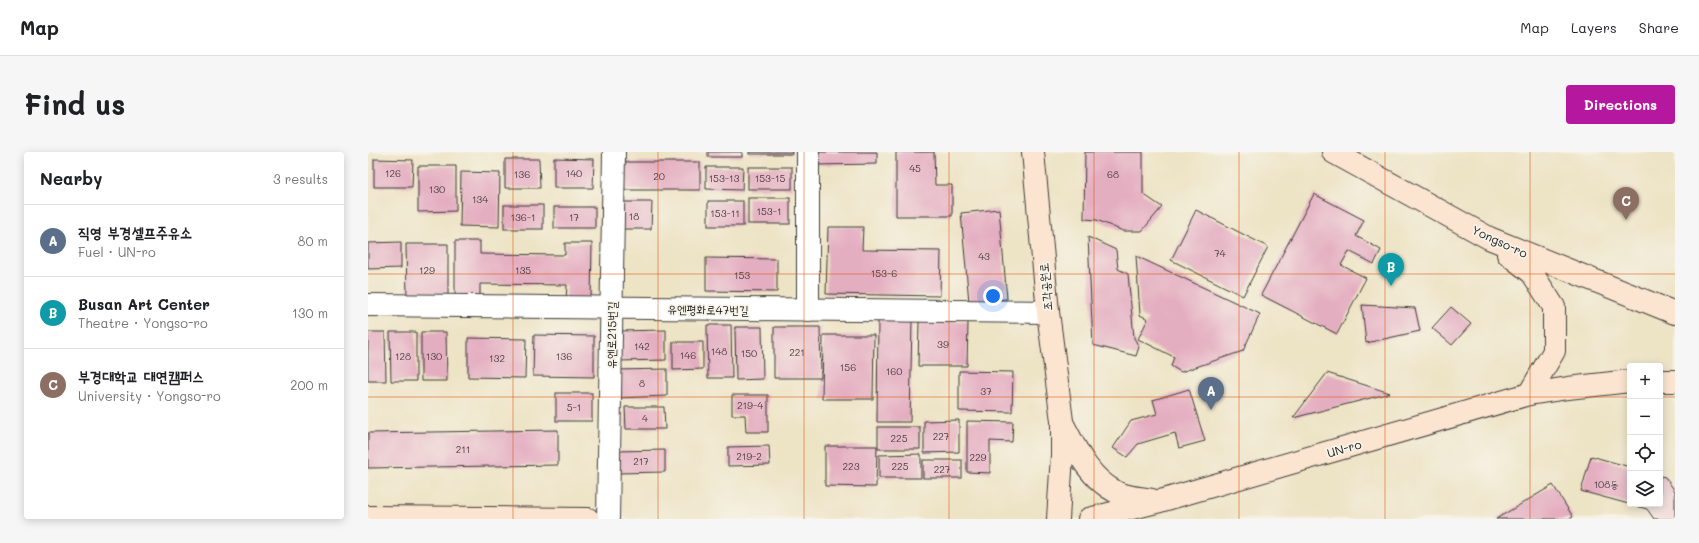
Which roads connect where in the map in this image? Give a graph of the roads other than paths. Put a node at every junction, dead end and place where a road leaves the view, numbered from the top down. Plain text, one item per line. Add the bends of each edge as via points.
1 (614, 152) edge
2 (808, 152) edge
3 (1333, 152) edge
4 (1035, 158) edge
5 (1489, 238) junction
6 (368, 306) edge
7 (611, 308) junction
8 (808, 310) junction
9 (1048, 312) junction
10 (1675, 313) edge
11 (1663, 380) edge
12 (1627, 381) edge
13 (1675, 381) edge
14 (1529, 394) junction
15 (1062, 421) junction
16 (1160, 501) junction
17 (368, 517) edge
18 (588, 519) edge
19 (608, 519) edge
20 (1058, 519) edge
21 (1089, 519) edge
22 (1140, 519) edge

1 - 7 street, 유엔로215번길
2 - 8 street
3 - 5 main road, Yongso-ro
4 - 9 main road, 조각공원로
5 - 10 main road, Yongso-ro
5 - 14 main road via 1532,273 1554,307 1554,351
6 - 7 street, 유엔평화로47번길
7 - 8 street, 유엔평화로47번길
7 - 19 street, 유엔로215번길
8 - 9 street, 유엔평화로47번길
9 - 15 main road, 조각공원로
11 - 13 main road
12 - 14 main road, UN-ro
14 - 16 main road, UN-ro
15 - 16 main road via 1080,457 1096,478 1117,493
15 - 20 main road
16 - 21 main road, UN-ro
16 - 22 main road
17 - 18 main road

